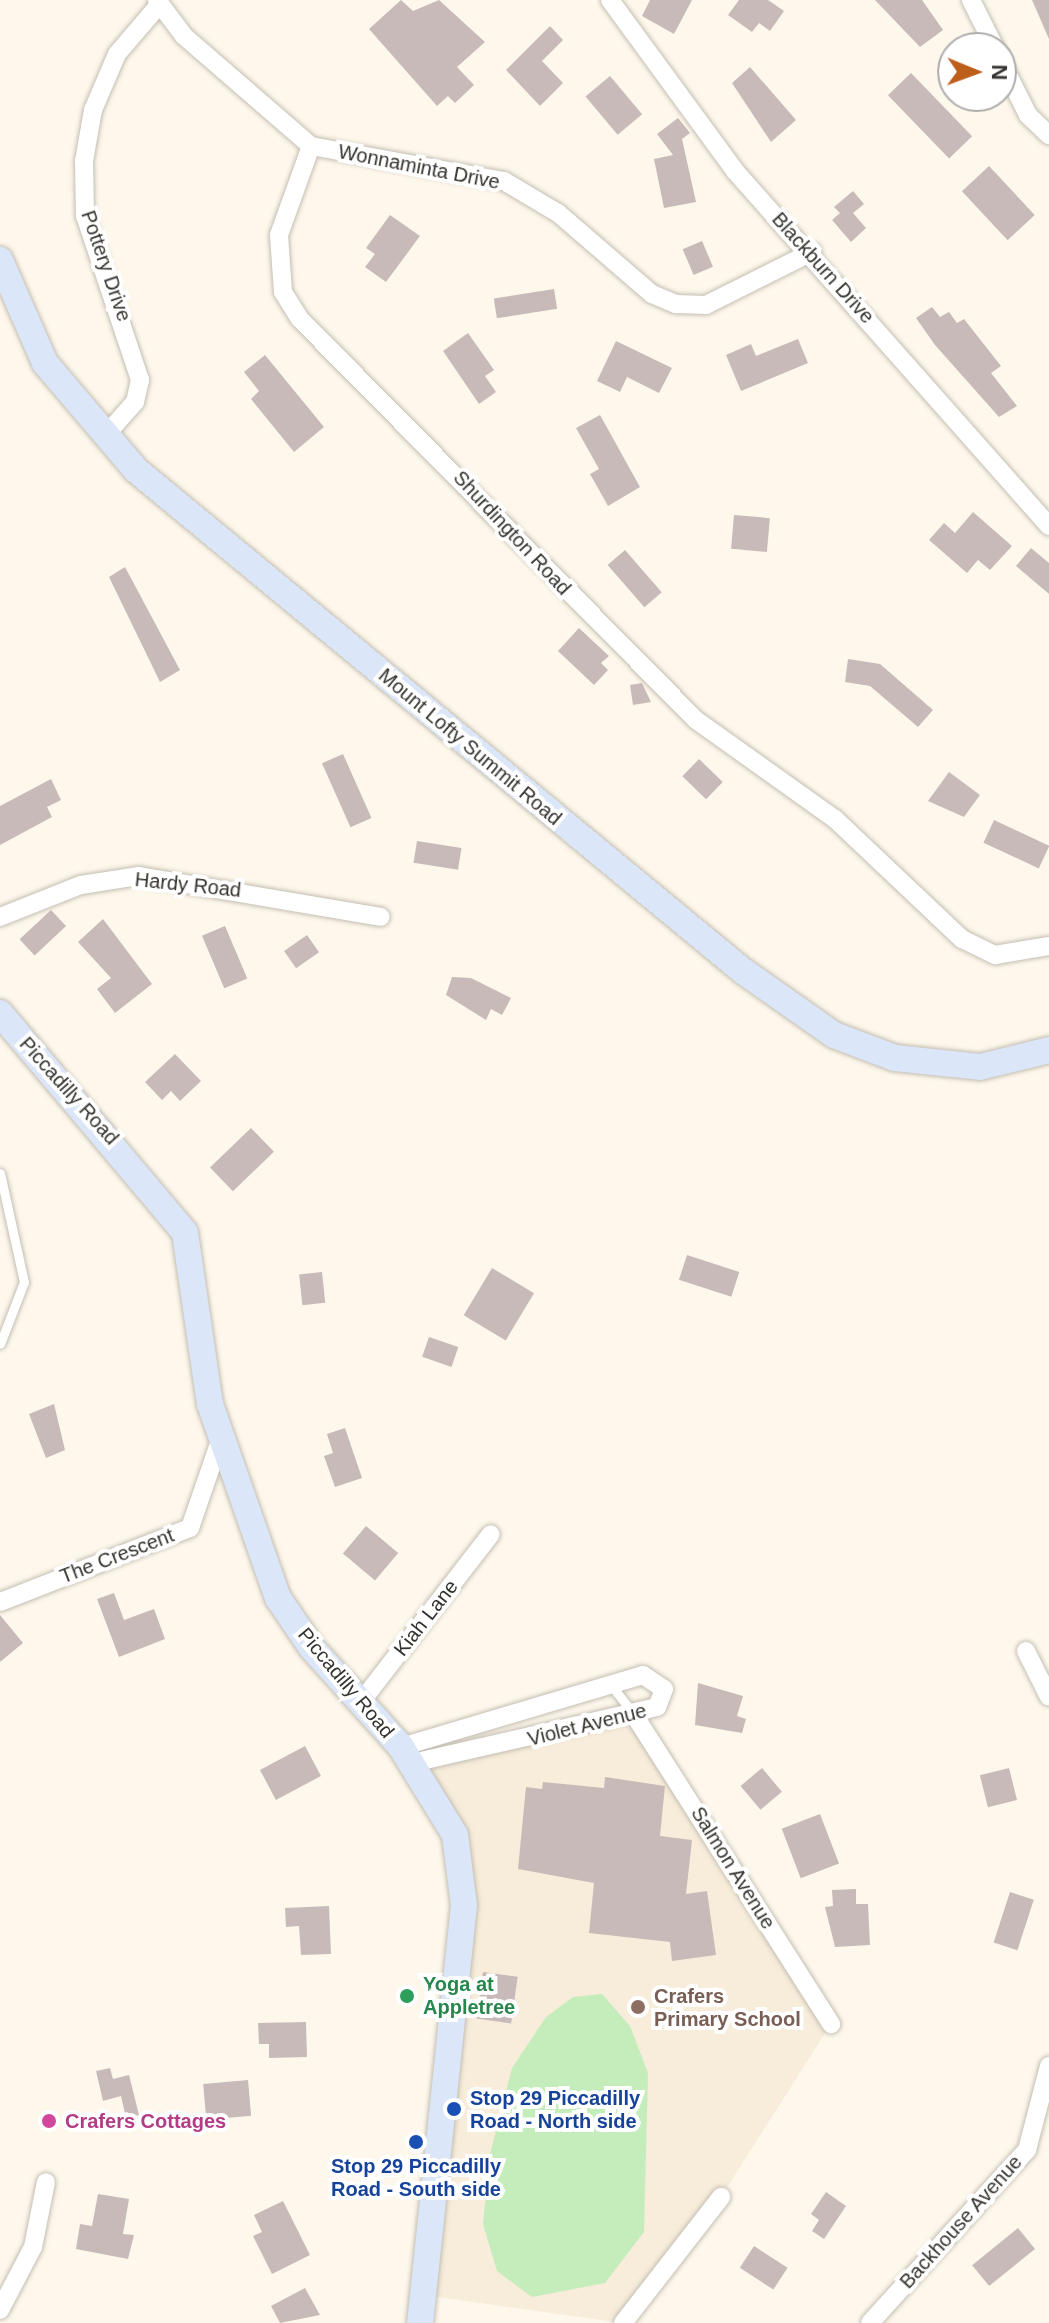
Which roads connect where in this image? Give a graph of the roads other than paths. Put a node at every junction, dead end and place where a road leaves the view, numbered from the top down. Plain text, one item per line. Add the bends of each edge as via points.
1 (610, 0) edge
2 (971, 0) edge
3 (158, 3) edge
4 (987, 32) edge
5 (1017, 93) edge
6 (1049, 135) edge
7 (311, 146) junction
8 (812, 252) junction
9 (0, 260) edge
10 (104, 437) junction
11 (1049, 526) edge
12 (0, 917) edge
13 (381, 917) dead end
14 (1049, 946) edge
15 (0, 1013) edge
16 (1049, 1050) edge
17 (0, 1173) edge
18 (0, 1344) edge
19 (221, 1438) junction
20 (491, 1534) dead end
21 (0, 1602) edge
22 (1026, 1651) dead end
23 (609, 1683) junction
24 (1049, 1697) edge
25 (361, 1702) junction
26 (633, 1713) junction
27 (406, 1755) junction
28 (831, 2024) dead end
29 (1049, 2066) edge
30 (46, 2182) dead end
31 (721, 2197) dead end
32 (0, 2310) edge
33 (420, 2323) edge
34 (623, 2323) edge
35 (870, 2323) edge

1 - 8 street, Blackburn Drive via 735,171
2 - 4 street
3 - 7 street
3 - 10 street, Pottery Drive via 117,54 93,110 84,161 85,216 140,380 135,402
5 - 6 street via 1028,115
7 - 8 street, Wonnaminta Drive via 504,181 558,213 652,294 676,304 706,305
7 - 14 street, Shurdington Road via 279,235 277,269 283,292 308,329 696,720 835,819 962,939 995,955
8 - 11 street, Blackburn Drive
9 - 10 main road, Mount Lofty Summit Road via 45,363
10 - 16 main road, Mount Lofty Summit Road via 522,791 834,1035 936,1066 980,1067
12 - 13 street, Hardy Road via 81,885 139,876
15 - 19 main road, Piccadilly Road via 185,1233 202,1361
17 - 18 lane via 24,1282
19 - 21 street, The Crescent via 190,1528
19 - 25 main road, Piccadilly Road via 278,1598
20 - 25 street, Kiah Lane
22 - 24 street
23 - 26 lane
23 - 26 street, Violet Avenue via 643,1675 664,1689 657,1707
23 - 27 street, Violet Avenue
25 - 27 main road, Piccadilly Road
26 - 27 street, Violet Avenue
26 - 28 street, Salmon Avenue
27 - 33 main road, Piccadilly Road via 455,1835 464,1905
29 - 35 street, Backhouse Avenue via 1027,2150
30 - 32 street via 33,2247
31 - 34 street

